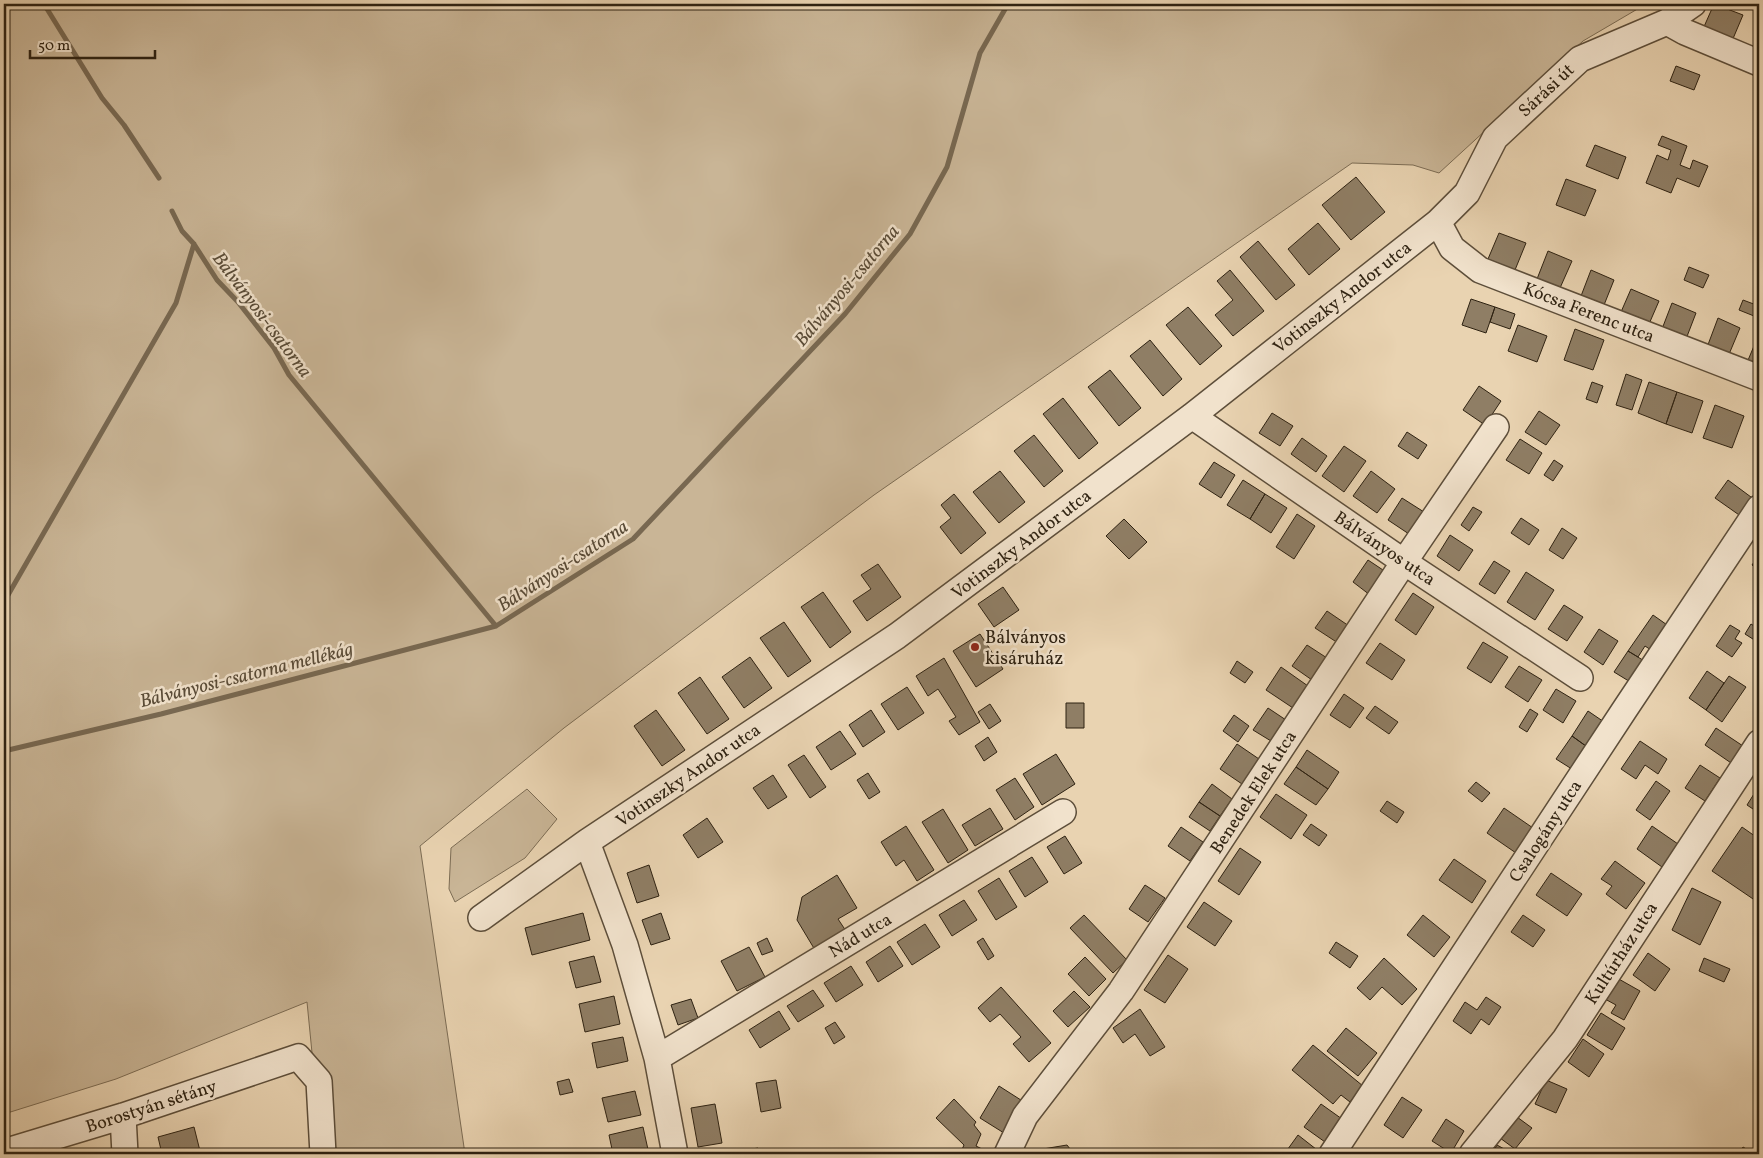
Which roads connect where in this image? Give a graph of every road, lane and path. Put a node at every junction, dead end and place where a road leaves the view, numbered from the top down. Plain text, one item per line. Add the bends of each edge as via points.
1 (1693, 4) edge
2 (1667, 22) junction
3 (1759, 62) edge
4 (1438, 222) junction
5 (1759, 378) edge
6 (1192, 416) junction
7 (1496, 427) dead end
8 (1759, 508) edge
9 (1404, 562) junction
10 (1580, 678) dead end
11 (1759, 743) edge
12 (1063, 812) dead end
13 (587, 842) junction
14 (481, 918) dead end
15 (657, 1058) junction
16 (123, 1116) junction
17 (4, 1152) edge
18 (125, 1154) edge
19 (323, 1154) edge
20 (675, 1154) edge
21 (1007, 1154) edge
22 (1332, 1154) edge
23 (1472, 1154) edge

1 - 2 street, Sárási út
2 - 3 street
2 - 4 street, Sárási út via 1580,59 1495,138 1468,193
4 - 5 street, Kócsa Ferenc utca via 1452,248 1480,270
4 - 6 street, Votinszky Andor utca
6 - 9 street, Bálványos utca
6 - 13 street, Votinszky Andor utca via 897,636
7 - 9 street, Benedek Elek utca
8 - 22 street, Csalogány utca
9 - 10 street, Bálványos utca
9 - 21 street, Benedek Elek utca via 1121,991 1025,1116
11 - 23 street, Kultúrház utca via 1565,1039
12 - 15 street, Nád utca
13 - 14 street, Votinszky Andor utca
13 - 15 street via 625,945
15 - 20 street
16 - 17 street, Borostyán sétány
16 - 18 street
16 - 19 street, Borostyán sétány via 298,1057 318,1081

